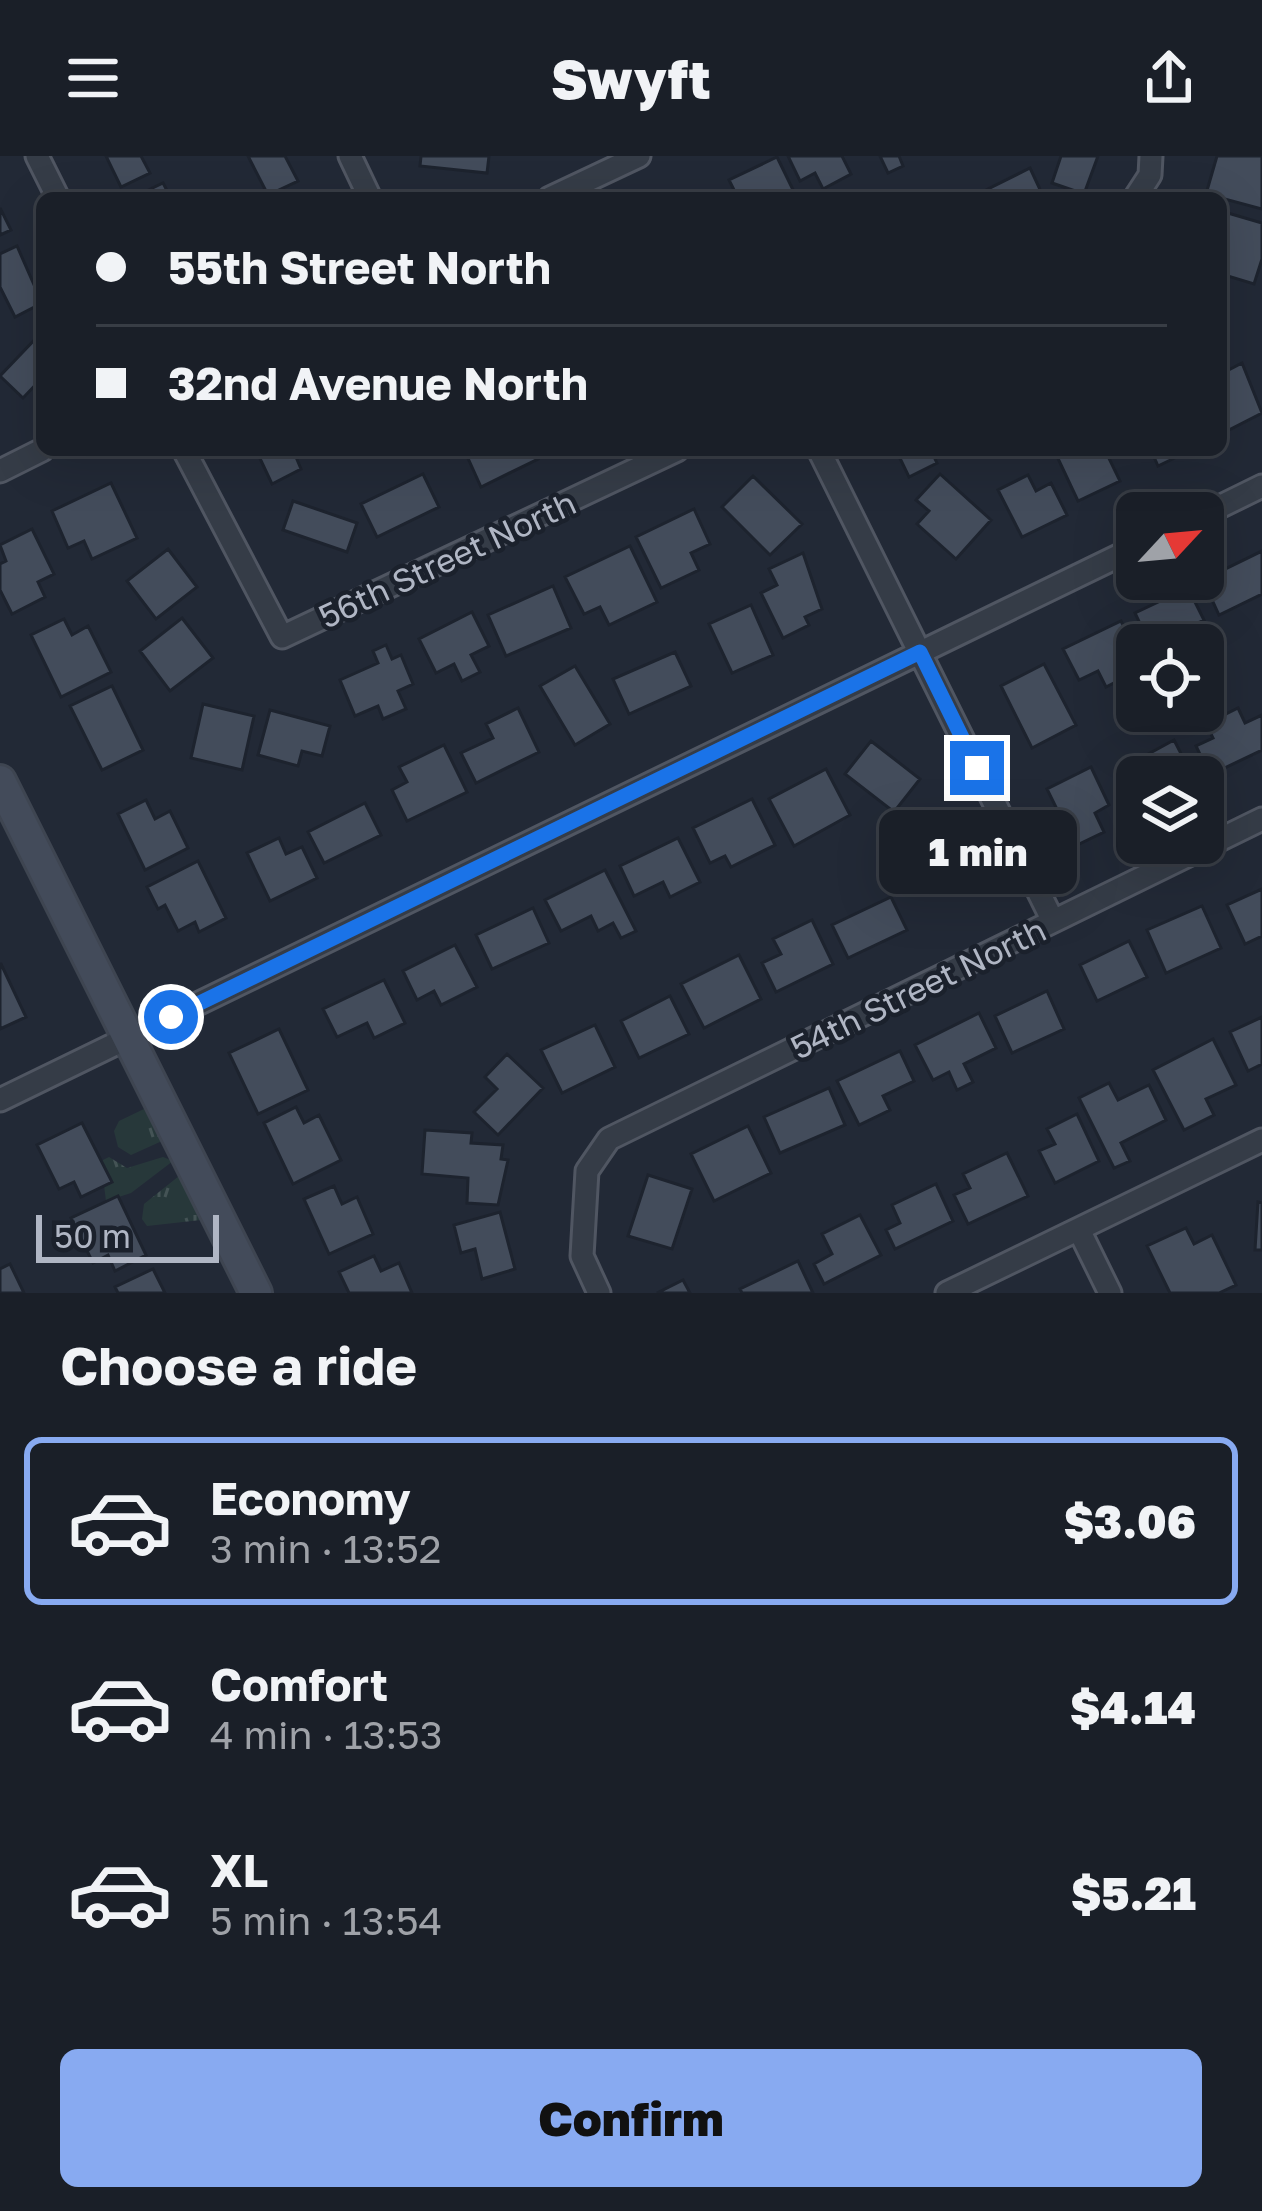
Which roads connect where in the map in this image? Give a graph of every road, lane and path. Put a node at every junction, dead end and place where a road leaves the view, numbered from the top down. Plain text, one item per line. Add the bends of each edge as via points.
1 (37, 156) edge
2 (350, 156) edge
3 (639, 156) edge
4 (55, 192) edge
5 (367, 192) edge
6 (563, 192) edge
7 (36, 453) edge
8 (187, 456) edge
9 (664, 456) edge
10 (822, 456) edge
11 (0, 471) edge
12 (1262, 486) edge
13 (1224, 505) edge
14 (1116, 557) edge
15 (920, 652) junction
16 (0, 781) edge
17 (1262, 819) edge
18 (1053, 921) junction
19 (129, 1037) junction
20 (0, 1100) edge
21 (1262, 1141) edge
22 (1079, 1230) junction
23 (256, 1293) edge
24 (599, 1293) edge
25 (947, 1293) edge
26 (1110, 1293) edge

1 - 4 street
2 - 5 street
3 - 6 street
7 - 11 street
8 - 9 street, 56th Street North via 282,638
10 - 15 street
12 - 13 street
14 - 15 street
15 - 18 street
15 - 19 street
16 - 19 street
17 - 18 street, 54th Street North
18 - 24 street, 54th Street North via 609,1139 587,1171 582,1256
19 - 20 street
19 - 23 street
21 - 22 street
22 - 25 street
22 - 26 street

